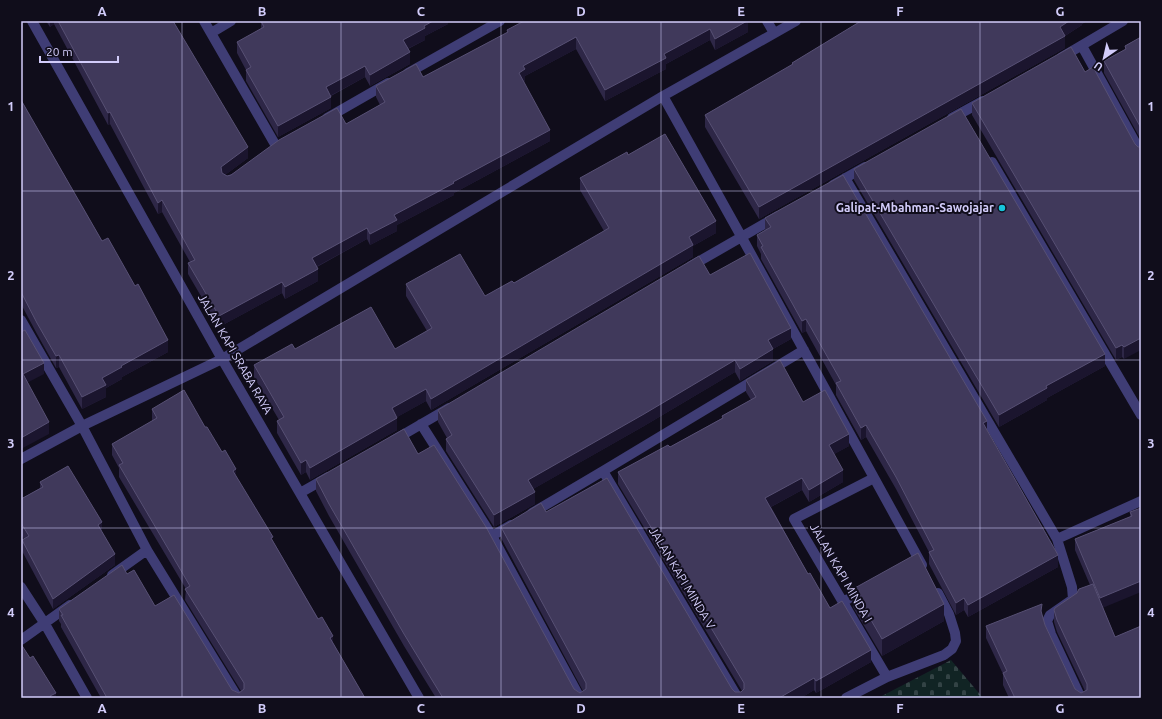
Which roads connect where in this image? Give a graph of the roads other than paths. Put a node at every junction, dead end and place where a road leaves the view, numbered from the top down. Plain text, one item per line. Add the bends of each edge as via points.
1 (32, 21) edge
2 (204, 21) edge
3 (231, 21) edge
4 (500, 21) edge
5 (767, 21) edge
6 (796, 21) edge
7 (1123, 21) edge
8 (211, 33) junction
9 (774, 33) junction
10 (1082, 46) junction
11 (1055, 61) edge
12 (662, 96) junction
13 (989, 98) edge
14 (317, 123) edge
15 (942, 124) edge
16 (277, 146) edge
17 (1141, 153) edge
18 (987, 154) edge
19 (872, 163) edge
20 (845, 178) junction
21 (824, 190) edge
22 (790, 209) edge
23 (741, 236) junction
24 (680, 272) edge
25 (21, 320) edge
26 (804, 350) junction
27 (222, 359) junction
28 (455, 404) edge
29 (1141, 415) edge
30 (421, 424) junction
31 (82, 426) junction
32 (388, 443) edge
33 (21, 459) edge
34 (604, 471) junction
35 (335, 473) edge
36 (874, 478) junction
37 (300, 493) junction
38 (1141, 500) edge
39 (492, 536) junction
40 (1058, 539) junction
41 (147, 550) junction
42 (102, 582) edge
43 (877, 582) edge
44 (21, 587) edge
45 (77, 601) edge
46 (843, 602) junction
47 (45, 624) junction
48 (21, 640) edge
49 (887, 677) junction
50 (86, 698) edge
51 (238, 698) edge
52 (419, 698) edge
53 (580, 698) edge
54 (738, 698) edge
55 (846, 698) edge
56 (1081, 698) edge

1 - 27 street, JALAN KAPI SRABA RAYA
2 - 8 street
3 - 8 street
4 - 14 street
5 - 9 street
6 - 9 street
7 - 10 street
8 - 16 street
9 - 12 street
10 - 11 street
10 - 17 street
12 - 23 street
12 - 27 street
13 - 15 street via 965,116
18 - 29 street
19 - 20 street
20 - 21 street
20 - 40 street
22 - 23 street
23 - 24 street
23 - 26 street
25 - 31 street
26 - 34 street
26 - 36 street
27 - 31 street
27 - 37 street, JALAN KAPI SRABA RAYA
28 - 30 street
30 - 32 street
30 - 39 street
31 - 33 street
31 - 41 street
34 - 39 street
34 - 54 street, JALAN KAPI MINDA V
35 - 37 street
36 - 46 street, JALAN KAPI MINDA I via 794,519
36 - 49 street via 914,559 930,579 950,614 956,641 952,649 944,655
37 - 52 street, JALAN KAPI SRABA RAYA
38 - 40 street
39 - 53 street
40 - 56 street via 1072,586 1073,599 1050,615 1047,621
41 - 42 street
41 - 51 street
43 - 46 street
44 - 47 street
45 - 47 street
46 - 49 street, JALAN KAPI MINDA I
47 - 48 street
47 - 50 street
49 - 55 street

